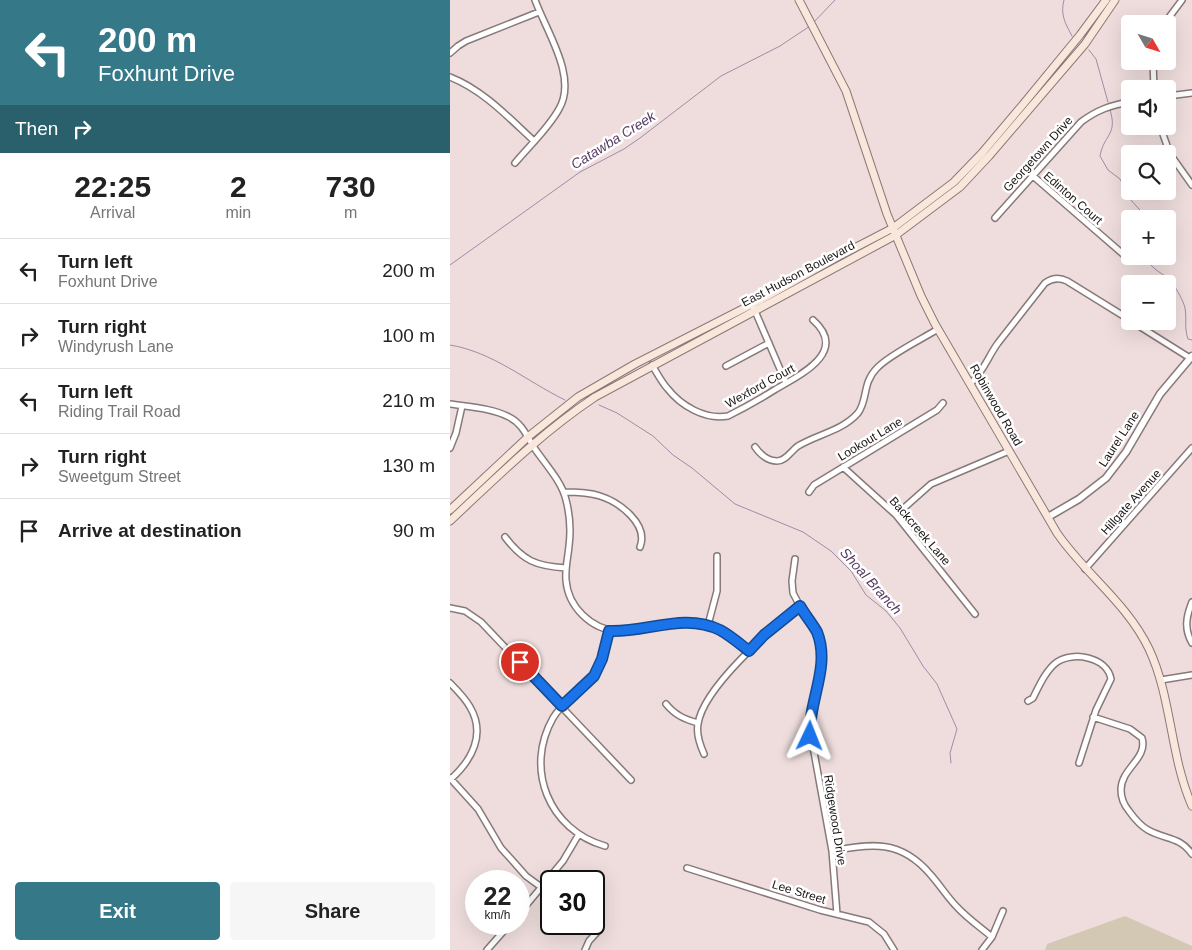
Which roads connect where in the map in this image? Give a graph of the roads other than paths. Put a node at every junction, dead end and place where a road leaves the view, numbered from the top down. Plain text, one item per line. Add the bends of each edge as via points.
1 (535, 0) edge
2 (799, 0) edge
3 (1106, 0) edge
4 (1116, 0) edge
5 (1182, 0) edge
6 (539, 12) junction
7 (1171, 15) edge
8 (450, 53) edge
9 (450, 76) edge
10 (1192, 93) edge
11 (1176, 95) edge
12 (1121, 104) edge
13 (1163, 135) edge
14 (534, 141) junction
15 (515, 163) dead end
16 (1033, 176) junction
17 (1192, 185) edge
18 (995, 218) dead end
19 (893, 228) junction
20 (896, 235) junction
21 (1121, 253) edge
22 (754, 307) junction
23 (1121, 315) edge
24 (813, 320) dead end
25 (938, 329) junction
26 (1146, 330) edge
27 (769, 343) junction
28 (650, 356) junction
29 (1191, 357) edge
30 (652, 365) junction
31 (726, 366) dead end
32 (786, 383) junction
33 (970, 384) junction
34 (943, 403) dead end
35 (450, 404) edge
36 (462, 406) junction
37 (529, 436) junction
38 (532, 444) junction
39 (755, 447) dead end
40 (450, 448) edge
41 (1192, 448) edge
42 (1009, 451) junction
43 (843, 467) junction
44 (564, 492) junction
45 (809, 492) dead end
46 (450, 510) edge
47 (896, 515) junction
48 (1048, 517) junction
49 (450, 522) edge
50 (505, 537) dead end
51 (640, 547) dead end
52 (717, 556) dead end
53 (796, 559) dead end
54 (566, 568) junction
55 (1085, 569) junction
56 (1192, 602) edge
57 (800, 606) junction
58 (450, 608) edge
59 (976, 614) dead end
60 (708, 625) junction
61 (609, 631) junction
62 (1192, 643) edge
63 (749, 651) junction
64 (1192, 674) edge
65 (1161, 680) junction
66 (450, 683) edge
67 (1028, 701) dead end
68 (666, 704) dead end
69 (562, 706) junction
70 (1094, 717) junction
71 (698, 723) junction
72 (704, 754) dead end
73 (1078, 764) dead end
74 (451, 778) edge
75 (631, 780) dead end
76 (1192, 806) edge
77 (579, 834) junction
78 (605, 846) dead end
79 (832, 851) junction
80 (1192, 854) edge
81 (687, 868) dead end
82 (555, 870) edge
83 (540, 886) edge
84 (540, 888) edge
85 (530, 900) edge
86 (1003, 911) dead end
87 (837, 914) junction
88 (500, 935) edge
89 (594, 935) edge
90 (992, 937) junction
91 (487, 950) edge
92 (585, 950) edge
93 (894, 950) edge
94 (982, 950) edge

1 - 6 street
2 - 19 main road, Robinwood Road via 851,101
3 - 19 main road, East Hudson Boulevard via 982,153 954,182
4 - 20 main road, East Hudson Boulevard via 1081,48 989,156 960,186
5 - 7 street
6 - 8 street via 466,41
6 - 14 street via 563,68 565,88 560,108
9 - 14 street via 485,97
10 - 11 street
12 - 16 street, Georgetown Drive via 1106,107 1081,122
13 - 17 street via 1170,154
14 - 15 street
16 - 18 street, Georgetown Drive
16 - 21 street, Edinton Court
19 - 20 main road, Robinwood Road
19 - 22 main road, East Hudson Boulevard
20 - 22 main road, East Hudson Boulevard
20 - 25 main road, Robinwood Road
22 - 27 street
22 - 28 main road, East Hudson Boulevard
22 - 30 main road, East Hudson Boulevard
23 - 33 street via 1067,280 1049,280 992,350 984,369
24 - 32 street, Wexford Court via 824,334 823,352 814,366
25 - 33 main road, Robinwood Road
25 - 39 street via 879,365 868,379 860,409 845,424 800,445 781,460 765,458
26 - 29 street
27 - 31 street
27 - 32 street
28 - 30 main road
28 - 37 main road, East Hudson Boulevard via 578,397
29 - 48 street, Laurel Lane via 1160,394 1126,452 1106,478 1079,500
30 - 32 street, Wexford Court via 680,401 698,412 718,418 737,412
30 - 38 main road, East Hudson Boulevard via 588,401
33 - 42 main road, Robinwood Road
34 - 43 street, Lookout Lane via 937,410
35 - 36 street
36 - 37 street via 509,417
36 - 40 street
37 - 38 street
37 - 46 main road, East Hudson Boulevard
38 - 44 street
38 - 49 main road, East Hudson Boulevard
41 - 55 street, Hillgate Avenue
42 - 47 street via 931,484
42 - 48 main road, Robinwood Road
43 - 45 street, Lookout Lane via 814,485
43 - 47 street, Backcreek Lane
44 - 51 street via 590,493 619,505 639,527 643,536
44 - 54 street via 570,526
47 - 59 street, Backcreek Lane
48 - 55 main road, Robinwood Road
50 - 54 street via 520,555 530,561
52 - 60 street via 717,591
53 - 57 street, Ridgewood Drive via 792,587
54 - 61 street via 567,587 575,606 589,621
55 - 65 main road, Robinwood Road via 1129,616 1149,650
56 - 62 street via 1186,622
57 - 63 street
57 - 79 street, Ridgewood Drive via 816,630 821,650 821,669 810,730
58 - 69 street via 465,611 482,622
60 - 61 street via 682,622
60 - 63 street
61 - 69 street via 594,676
63 - 71 street via 709,696
64 - 65 street
65 - 76 main road, Robinwood Road via 1181,774
66 - 74 street via 471,708 477,731 474,752
67 - 70 street via 1056,662 1076,656 1088,658 1106,669 1110,679
68 - 71 street via 673,713
69 - 75 street
69 - 77 street via 544,739 540,760 542,776 550,803
70 - 73 street
70 - 80 street via 1130,729 1142,738 1142,751 1123,778 1120,790 1124,804 1145,828 1181,842
71 - 72 street
74 - 83 street via 478,809 501,848
77 - 78 street
77 - 82 street
79 - 87 street, Ridgewood Drive
79 - 90 street via 872,845 884,845 900,851 923,866 957,908
81 - 87 street, Lee Street
84 - 85 street
86 - 90 street
87 - 93 street, Lee Street via 876,926
88 - 91 street
89 - 92 street
90 - 94 street

